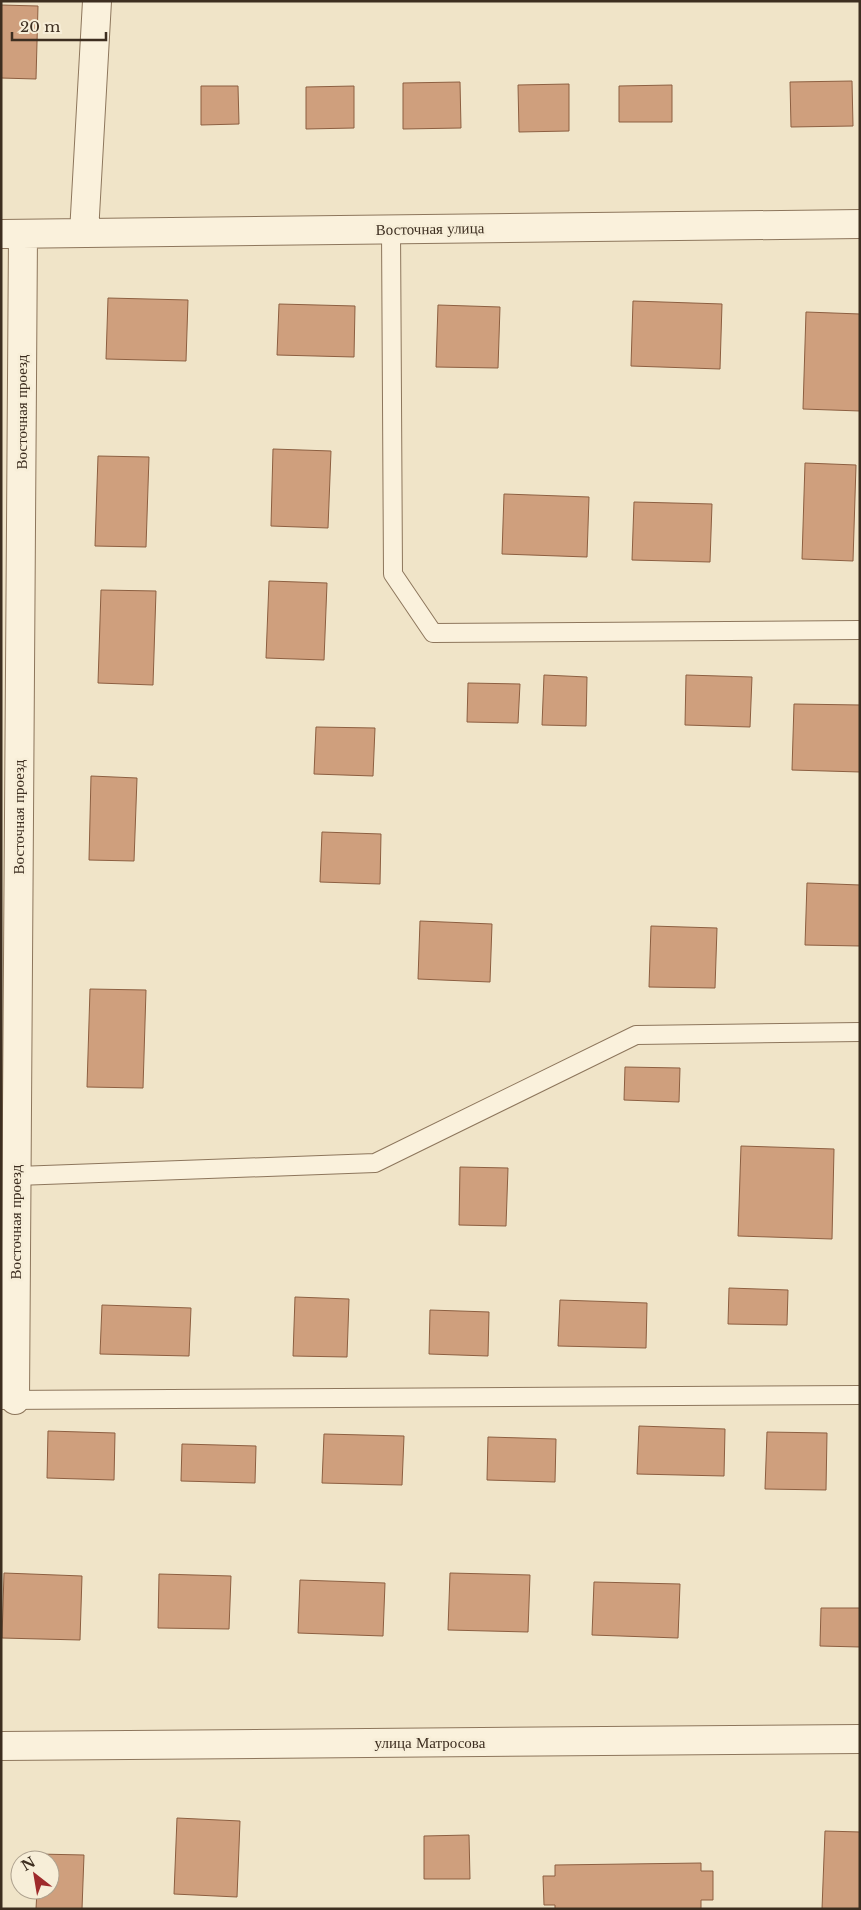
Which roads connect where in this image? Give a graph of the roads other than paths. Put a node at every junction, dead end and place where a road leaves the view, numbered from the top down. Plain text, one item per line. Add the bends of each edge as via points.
1 (97, 1) edge
2 (860, 224) edge
3 (391, 229) junction
4 (84, 233) junction
5 (12, 234) edge
6 (860, 630) edge
7 (860, 1032) edge
8 (17, 1176) junction
9 (860, 1395) edge
10 (8, 1400) edge
11 (860, 1739) edge
12 (1, 1746) edge

1 - 4 street
2 - 3 street, Восточная улица
3 - 4 street, Восточная улица
3 - 6 lane via 393,574 433,633
4 - 5 street, Восточная улица
5 - 8 street, Восточная проезд
7 - 8 lane via 636,1035 375,1164
8 - 10 street, Восточная проезд
9 - 10 lane
11 - 12 street, улица Матросова

